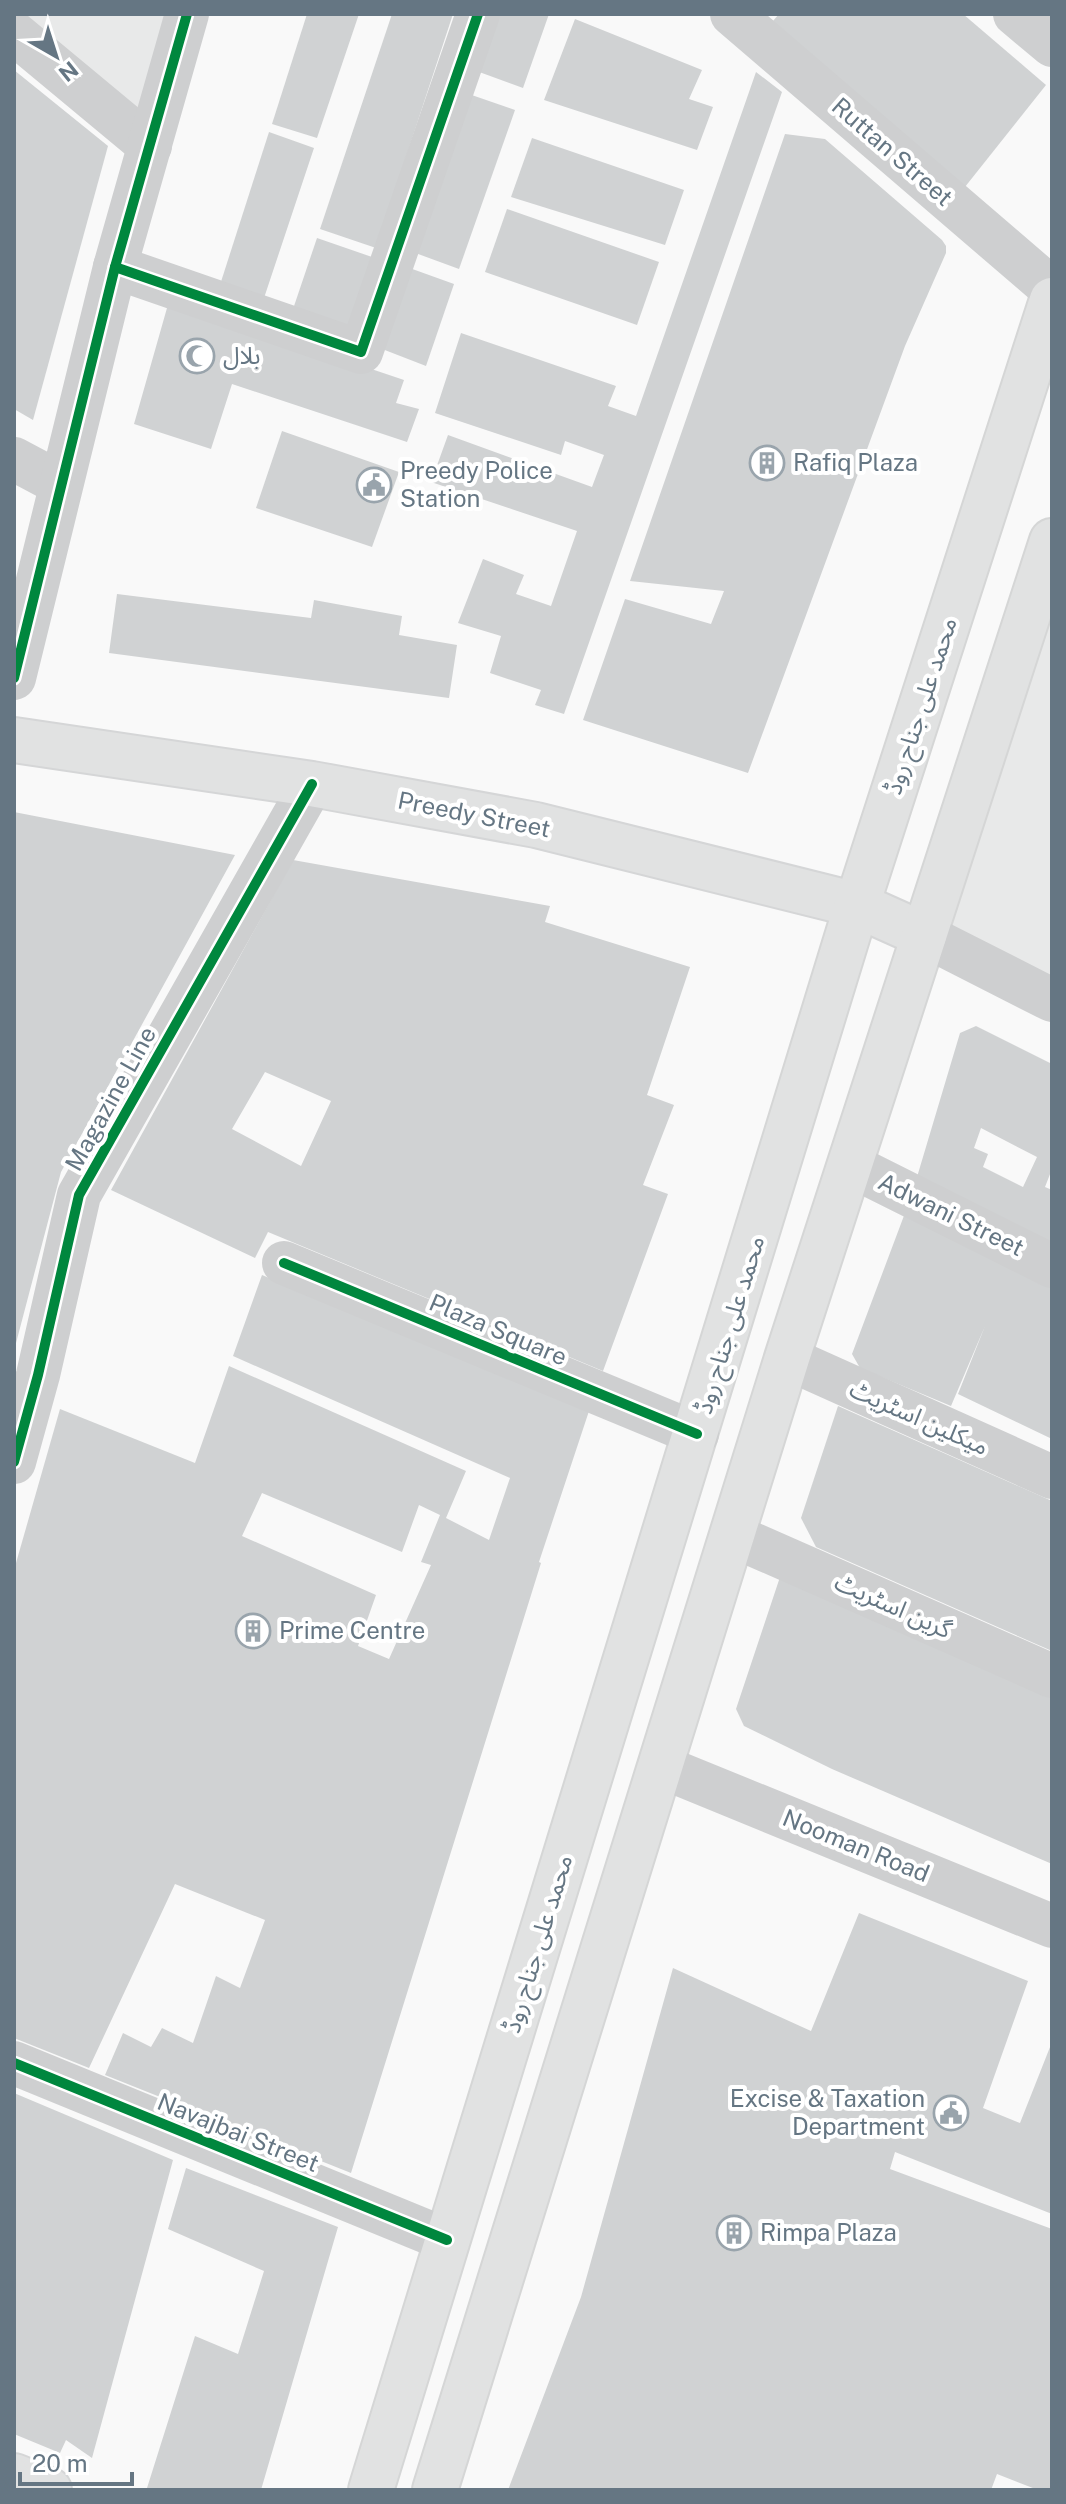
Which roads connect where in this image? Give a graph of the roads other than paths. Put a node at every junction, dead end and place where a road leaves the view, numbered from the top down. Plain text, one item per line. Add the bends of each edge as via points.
1 (187, 14) edge
2 (478, 14) edge
3 (732, 14) edge
4 (1015, 14) edge
5 (14, 33) edge
6 (1052, 45) edge
7 (150, 146) junction
8 (115, 267) junction
9 (1052, 289) edge
10 (1052, 300) edge
11 (14, 459) edge
12 (61, 484) junction
13 (1052, 541) edge
14 (14, 678) edge
15 (14, 740) edge
16 (312, 784) junction
17 (857, 905) junction
18 (924, 935) junction
19 (1052, 1000) edge
20 (850, 1165) junction
21 (284, 1263) dead end
22 (1052, 1266) edge
23 (787, 1358) junction
24 (26, 1369) edge
25 (697, 1434) junction
26 (14, 1462) edge
27 (1052, 1477) edge
28 (734, 1536) junction
29 (1052, 1676) edge
30 (660, 1766) junction
31 (1052, 1926) edge
32 (14, 2063) edge
33 (447, 2240) junction
34 (14, 2476) edge
35 (49, 2490) edge
36 (371, 2490) edge
37 (435, 2490) edge

1 - 7 street
2 - 8 street via 361,352
3 - 9 street, Ruttan Street
4 - 6 street
5 - 7 street
7 - 8 street
8 - 12 street
10 - 17 main road, محمد علی جناح روڈ
11 - 12 street
12 - 14 street
13 - 18 main road
15 - 16 main road, Preedy Street
16 - 17 main road, Preedy Street via 536,825
16 - 24 street, Magazine Line via 79,1195
17 - 18 main road, Preedy Street
17 - 25 main road, محمد علی جناح روڈ
18 - 19 street
18 - 20 main road
20 - 22 street, Adwani Street
20 - 23 main road
21 - 25 street, Plaza Square
23 - 27 street, میکلین اسٹریٹ
23 - 28 main road
24 - 26 street, Magazine Line
25 - 33 main road, محمد علی جناح روڈ
28 - 29 street, گرین اسٹریٹ
28 - 30 main road
30 - 31 street, Nooman Road
30 - 37 main road
32 - 33 street, Navajbai Street
33 - 36 main road, محمد علی جناح روڈ
34 - 35 main road

